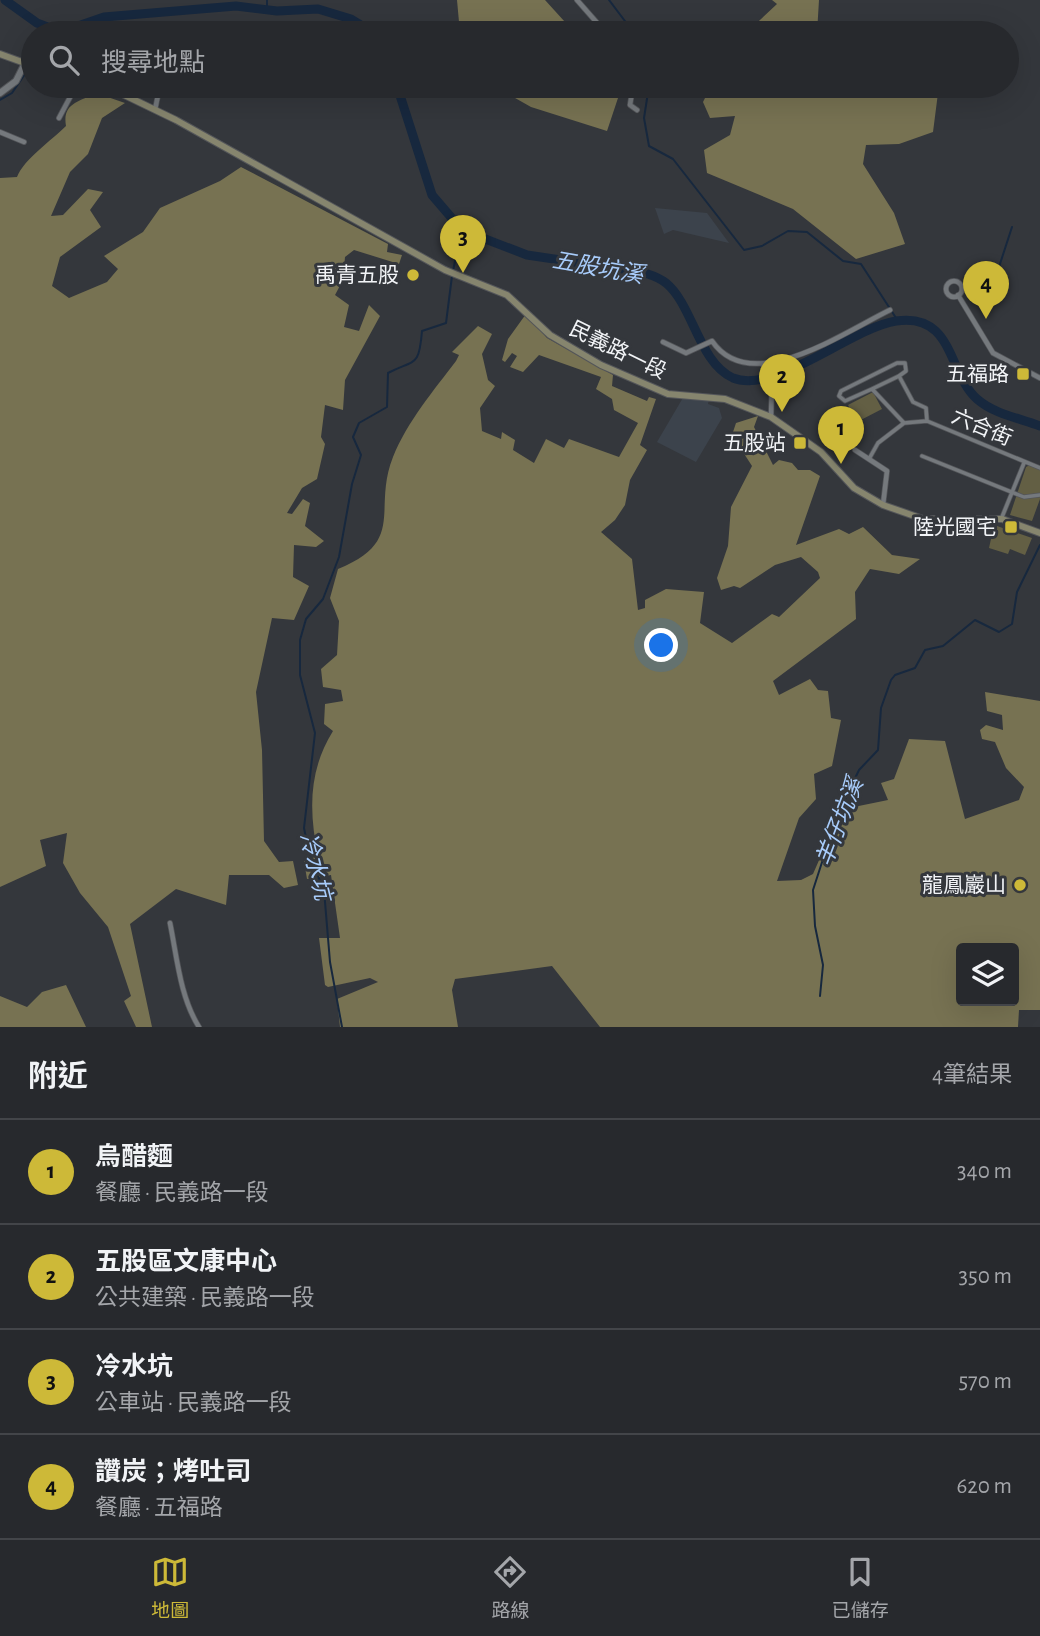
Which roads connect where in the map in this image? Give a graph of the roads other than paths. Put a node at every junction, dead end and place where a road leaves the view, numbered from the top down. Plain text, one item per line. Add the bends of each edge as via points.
1 (577, 0) edge
2 (595, 21) edge
3 (0, 54) edge
4 (21, 62) edge
5 (21, 75) edge
6 (0, 93) edge
7 (70, 98) edge
8 (130, 98) edge
9 (157, 98) edge
10 (631, 98) edge
11 (155, 110) junction
12 (637, 110) dead end
13 (59, 118) dead end
14 (0, 132) edge
15 (24, 142) dead end
16 (958, 295) dead end
17 (890, 310) dead end
18 (663, 342) dead end
19 (764, 366) junction
20 (899, 376) junction
21 (1040, 378) edge
22 (872, 389) junction
23 (771, 417) junction
24 (927, 421) junction
25 (904, 423) junction
26 (855, 450) dead end
27 (922, 457) dead end
28 (869, 459) junction
29 (1024, 462) junction
30 (1040, 468) edge
31 (1012, 492) junction
32 (1040, 495) edge
33 (883, 505) junction
34 (1002, 519) junction
35 (1040, 533) edge
36 (170, 923) dead end
37 (200, 1027) edge

1 - 2 street
3 - 4 main road
5 - 6 street
7 - 13 street
8 - 11 main road, 民義路一段
9 - 11 street
10 - 12 street via 630,105
11 - 23 main road, 民義路一段 via 453,273 507,295 550,335 601,365 668,394 725,399
14 - 15 street
16 - 21 street via 993,353
17 - 19 street
18 - 19 street via 686,353 712,341 734,361
19 - 23 street via 772,383
20 - 22 street, 六合街
20 - 22 street, 六合街 via 908,367 901,361 839,396 845,401
20 - 24 street, 六合街 via 913,402 926,408
22 - 25 street
23 - 33 main road, 民義路一段 via 821,452 853,488
24 - 25 street, 六合街
24 - 29 street, 六合街
25 - 28 street via 878,443
26 - 28 street
27 - 31 street
28 - 33 street via 887,471
29 - 30 street, 六合街
29 - 31 street, 六合街
31 - 32 street via 1024,497
31 - 34 street, 六合街
33 - 34 main road, 民義路一段 via 923,519
34 - 35 main road, 民義路一段
36 - 37 street via 184,993

